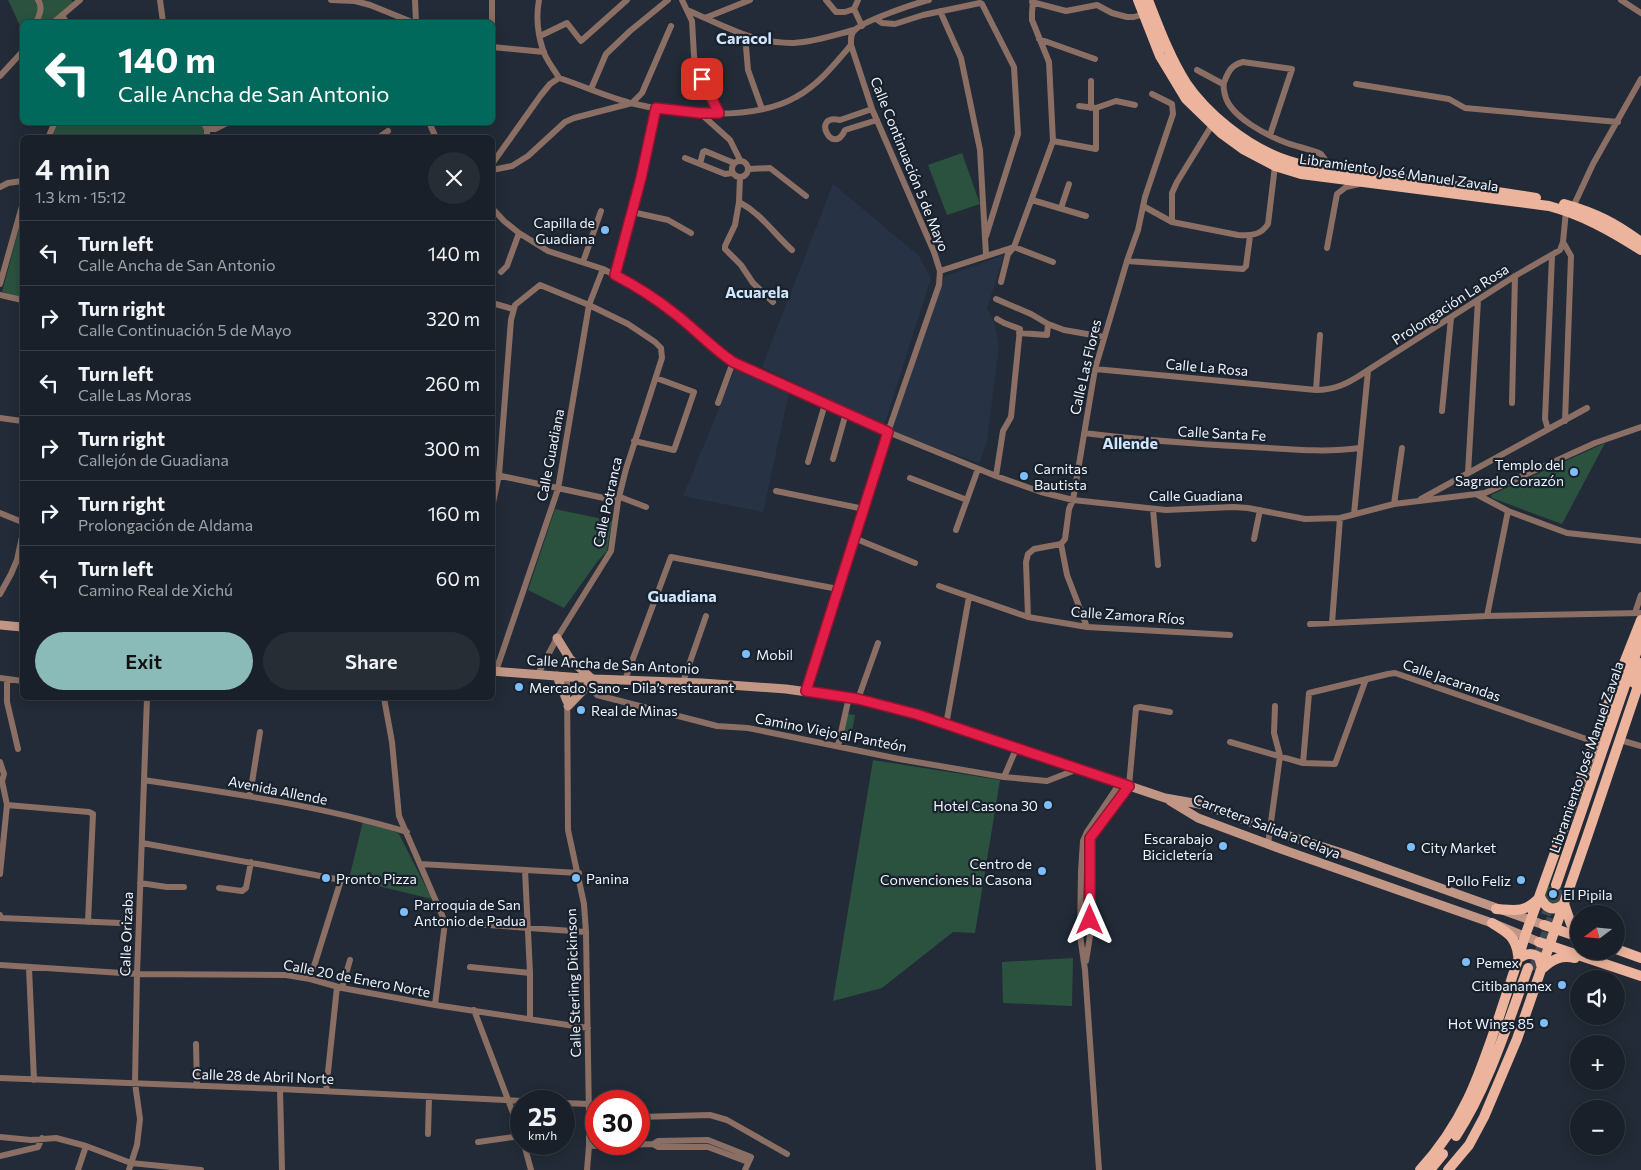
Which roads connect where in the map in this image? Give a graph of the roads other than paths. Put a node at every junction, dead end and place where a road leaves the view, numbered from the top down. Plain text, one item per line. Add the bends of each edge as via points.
1 (38, 0) edge
2 (80, 0) edge
3 (160, 0) edge
4 (332, 0) edge
5 (415, 0) edge
6 (492, 0) edge
7 (539, 0) edge
8 (627, 0) edge
9 (668, 0) edge
10 (682, 0) edge
11 (750, 0) edge
12 (826, 0) edge
13 (858, 0) edge
14 (930, 0) edge
15 (1138, 0) edge
16 (1148, 0) edge
17 (1622, 0) edge
18 (1033, 1) edge
19 (370, 3) edge
20 (854, 9) junction
21 (687, 10) junction
22 (940, 11) junction
23 (1641, 13) edge
24 (1144, 14) junction
25 (62, 15) junction
26 (705, 18) junction
27 (876, 19) junction
28 (37, 20) edge
29 (56, 20) edge
30 (65, 20) edge
31 (163, 20) edge
32 (408, 20) edge
33 (416, 20) edge
34 (492, 20) edge
35 (671, 26) dead end
36 (862, 26) junction
37 (854, 30) junction
38 (745, 35) junction
39 (540, 36) junction
40 (1040, 39) junction
41 (851, 45) junction
42 (495, 47) edge
43 (544, 52) junction
44 (20, 54) edge
45 (1095, 59) dead end
46 (1197, 70) dead end
47 (0, 76) edge
48 (559, 78) junction
49 (1641, 80) edge
50 (1091, 81) dead end
51 (1223, 84) junction
52 (1356, 84) dead end
53 (591, 89) junction
54 (1152, 94) dead end
55 (632, 103) junction
56 (1135, 105) dead end
57 (1079, 106) dead end
58 (656, 108) junction
59 (1094, 108) junction
60 (762, 109) junction
61 (872, 109) junction
62 (700, 113) junction
63 (719, 113) junction
64 (876, 120) junction
65 (1618, 122) junction
66 (204, 125) edge
67 (223, 125) edge
68 (1212, 125) junction
69 (206, 129) junction
70 (388, 131) dead end
71 (207, 135) edge
72 (382, 135) edge
73 (1270, 135) junction
74 (1053, 141) junction
75 (685, 158) dead end
76 (495, 160) edge
77 (737, 162) junction
78 (700, 164) junction
79 (1275, 166) junction
80 (495, 169) edge
81 (749, 169) junction
82 (1327, 170) junction
83 (733, 173) junction
84 (740, 177) junction
85 (20, 181) edge
86 (1367, 182) junction
87 (1069, 184) dead end
88 (0, 187) edge
89 (806, 196) dead end
90 (1032, 200) junction
91 (739, 202) junction
92 (1143, 206) junction
93 (1061, 208) junction
94 (1570, 209) junction
95 (601, 210) dead end
96 (495, 211) edge
97 (632, 212) junction
98 (20, 213) edge
99 (1086, 216) dead end
100 (1172, 222) junction
101 (691, 233) dead end
102 (519, 234) junction
103 (986, 236) junction
104 (1250, 236) junction
105 (1563, 242) junction
106 (1641, 242) edge
107 (1014, 248) junction
108 (1328, 248) dead end
109 (792, 250) dead end
110 (1641, 250) edge
111 (986, 255) junction
112 (1552, 256) junction
113 (1127, 261) junction
114 (583, 262) junction
115 (1053, 262) dead end
116 (604, 269) junction
117 (940, 271) junction
118 (500, 272) dead end
119 (615, 275) junction
120 (1516, 276) junction
121 (1001, 282) dead end
122 (0, 284) edge
123 (0, 295) edge
124 (20, 300) edge
125 (996, 300) dead end
126 (1478, 300) junction
127 (773, 302) dead end
128 (495, 303) edge
129 (589, 305) junction
130 (513, 309) junction
131 (1451, 318) junction
132 (997, 319) dead end
133 (1048, 324) junction
134 (1019, 331) junction
135 (1320, 335) dead end
136 (1104, 337) junction
137 (733, 362) junction
138 (1095, 369) junction
139 (1368, 371) junction
140 (656, 378) junction
141 (1316, 390) junction
142 (718, 403) dead end
143 (1512, 403) dead end
144 (825, 404) junction
145 (1587, 408) dead end
146 (1442, 411) dead end
147 (846, 413) junction
148 (0, 418) edge
149 (20, 421) edge
150 (1565, 421) junction
151 (1641, 428) edge
152 (1548, 429) junction
153 (888, 432) junction
154 (1084, 433) junction
155 (634, 441) junction
156 (1360, 448) junction
157 (1402, 448) dead end
158 (833, 459) dead end
159 (808, 462) dead end
160 (978, 469) junction
161 (1468, 473) junction
162 (496, 475) edge
163 (996, 476) junction
164 (910, 478) dead end
165 (558, 489) junction
166 (776, 491) dead end
167 (1476, 494) junction
168 (619, 499) junction
169 (967, 500) junction
170 (1073, 500) junction
171 (1418, 501) junction
172 (1394, 504) junction
173 (646, 507) dead end
174 (864, 509) junction
175 (1154, 509) junction
176 (1260, 510) junction
177 (1508, 511) junction
178 (0, 513) edge
179 (1354, 514) junction
180 (1340, 518) junction
181 (20, 521) edge
182 (956, 530) dead end
183 (854, 538) junction
184 (1254, 540) dead end
185 (1641, 541) edge
186 (1061, 544) junction
187 (20, 546) edge
188 (916, 563) dead end
189 (1158, 565) dead end
190 (939, 586) dead end
191 (838, 589) junction
192 (0, 594) edge
193 (1641, 596) edge
194 (970, 597) junction
195 (1639, 615) edge
196 (706, 616) dead end
197 (1487, 616) junction
198 (1028, 617) junction
199 (1332, 622) junction
200 (1310, 624) dead end
201 (0, 625) edge
202 (20, 627) edge
203 (1086, 627) junction
204 (1230, 634) dead end
205 (556, 638) junction
206 (1641, 639) edge
207 (878, 642) dead end
208 (1641, 663) edge
209 (495, 668) edge
210 (495, 671) edge
211 (538, 674) junction
212 (557, 676) junction
213 (567, 677) junction
214 (1641, 677) edge
215 (3, 678) edge
216 (593, 679) junction
217 (625, 680) junction
218 (1366, 680) junction
219 (20, 681) edge
220 (683, 682) junction
221 (806, 691) junction
222 (1638, 697) edge
223 (854, 698) junction
224 (147, 700) edge
225 (384, 700) edge
226 (568, 704) junction
227 (1275, 706) dead end
228 (1170, 712) dead end
229 (946, 725) junction
230 (260, 732) dead end
231 (1620, 740) junction
232 (1230, 742) dead end
233 (1595, 742) junction
234 (838, 746) junction
235 (1641, 746) edge
236 (18, 749) dead end
237 (1016, 749) junction
238 (1280, 756) junction
239 (0, 762) edge
240 (1303, 763) junction
241 (1078, 769) junction
242 (1004, 777) junction
243 (1, 780) edge
244 (144, 780) junction
245 (1124, 784) junction
246 (250, 795) junction
247 (1165, 798) junction
248 (6, 805) junction
249 (1271, 830) junction
250 (406, 832) junction
251 (142, 843) junction
252 (1268, 844) junction
253 (1332, 850) junction
254 (251, 862) junction
255 (420, 864) junction
256 (1327, 865) junction
257 (525, 870) junction
258 (579, 873) junction
259 (0, 874) edge
260 (140, 883) junction
261 (184, 887) dead end
262 (219, 888) dead end
263 (1540, 897) junction
264 (1564, 904) junction
265 (1496, 909) junction
266 (0, 915) edge
267 (1531, 921) junction
268 (1570, 921) edge
269 (88, 922) junction
270 (445, 922) junction
271 (120, 923) dead end
272 (1492, 923) junction
273 (1544, 925) joint
274 (528, 929) junction
275 (1556, 929) junction
276 (586, 932) junction
277 (1570, 934) edge
278 (1525, 936) junction
279 (1539, 942) joint
280 (1550, 946) junction
281 (1625, 952) edge
282 (1519, 958) junction
283 (1641, 958) edge
284 (350, 960) dead end
285 (1597, 962) junction
286 (0, 966) edge
287 (470, 967) dead end
288 (29, 968) junction
289 (1534, 969) junction
290 (530, 973) junction
291 (137, 974) junction
292 (1641, 976) edge
293 (310, 979) junction
294 (340, 987) junction
295 (435, 1005) junction
296 (474, 1010) junction
297 (530, 1019) junction
298 (588, 1028) junction
299 (196, 1044) dead end
300 (0, 1078) edge
301 (34, 1080) junction
302 (135, 1083) junction
303 (197, 1086) junction
304 (280, 1089) junction
305 (588, 1090) edge
306 (326, 1091) junction
307 (429, 1097) junction
308 (508, 1101) junction
309 (510, 1106) edge
310 (650, 1117) edge
311 (428, 1134) dead end
312 (0, 1137) edge
313 (510, 1137) edge
314 (42, 1138) junction
315 (478, 1142) dead end
316 (650, 1144) edge
317 (86, 1146) junction
318 (787, 1154) dead end
319 (527, 1155) edge
320 (588, 1155) edge
321 (0, 1156) edge
322 (130, 1167) edge
323 (78, 1170) edge
324 (201, 1170) edge
325 (282, 1170) edge
326 (532, 1170) edge
327 (587, 1170) edge
328 (745, 1170) edge
329 (1099, 1170) edge
330 (1420, 1170) edge
331 (1430, 1170) edge
332 (1442, 1170) edge
333 (1448, 1170) edge

1 - 28 street via 41,6
2 - 25 street
3 - 31 street
4 - 19 street
5 - 33 street
6 - 34 street
7 - 39 street
8 - 39 street via 581,42 567,23
9 - 53 street via 606,54
10 - 21 street
11 - 26 street
12 - 20 street via 836,12
13 - 20 street
14 - 27 street
15 - 24 main road, Libramiento José Manuel Zavala
16 - 82 main road, Libramiento José Manuel Zavala via 1186,84 1217,118 1236,134 1280,158
17 - 23 street
18 - 24 street via 1066,11 1097,6 1126,17
18 - 40 street via 1032,20
19 - 32 street
20 - 36 street
21 - 26 street
21 - 63 street via 692,21 697,70
22 - 27 street via 895,24
22 - 103 street via 961,58 980,150
22 - 103 street via 982,4 1014,67 1018,134
24 - 68 main road, Libramiento José Manuel Zavala via 1160,56 1186,99
25 - 29 street
25 - 30 street
26 - 38 street
27 - 36 street
35 - 55 street via 642,93
36 - 37 street
37 - 38 street via 794,43
37 - 41 street
38 - 60 street via 748,70
39 - 43 street
40 - 45 street
40 - 74 street via 1049,62
41 - 60 street via 823,76 796,97
41 - 61 street, Calle Continuación 5 de Mayo
42 - 43 street
43 - 48 street
44 - 47 street
46 - 51 street
48 - 53 street
48 - 76 street via 540,95
49 - 65 street
50 - 59 street
51 - 73 street via 1226,100 1239,116
51 - 73 street via 1229,70 1243,62 1292,69
52 - 65 street via 1449,99 1466,108
53 - 55 street
54 - 92 street, Calle Las Flores via 1172,104 1173,114
55 - 58 street
55 - 80 street via 565,122 528,156 512,166
56 - 59 street via 1116,101
57 - 59 street
58 - 62 street
58 - 97 street
59 - 74 street via 1096,149
60 - 63 street
61 - 64 street, Calle Continuación 5 de Mayo
61 - 64 street via 840,120 829,120 824,130 827,136 838,138 844,130
62 - 63 street
62 - 77 street via 730,140
64 - 117 street, Calle Continuación 5 de Mayo
65 - 94 street
66 - 69 street
67 - 69 street
68 - 79 main road, Libramiento José Manuel Zavala via 1243,149
68 - 100 street via 1172,193
69 - 71 street
70 - 72 street
73 - 82 street via 1321,154 1326,160
74 - 90 street
75 - 78 street
77 - 78 street via 704,151
77 - 81 street via 746,163
77 - 83 street
78 - 83 street via 725,174
79 - 86 main road, Libramiento José Manuel Zavala via 1301,174
79 - 104 street via 1268,224 1258,234
81 - 84 street
81 - 89 street via 770,168
82 - 94 main road, Libramiento José Manuel Zavala via 1549,200
83 - 84 street
84 - 91 street
85 - 88 street
86 - 94 main road, Libramiento José Manuel Zavala
86 - 108 street via 1346,187 1337,194
87 - 93 street
90 - 93 street
90 - 107 street
91 - 109 street via 758,214
91 - 127 street via 735,225 725,249
92 - 100 street
92 - 113 street, Calle Las Flores
93 - 99 street
94 - 105 street
94 - 106 main road, Libramiento José Manuel Zavala via 1587,210
94 - 110 main road, Libramiento José Manuel Zavala
95 - 114 street
96 - 102 street, Calle Guadiana
97 - 101 street via 668,220
97 - 119 street
98 - 122 street
100 - 104 street
102 - 114 street, Calle Guadiana via 548,251
102 - 118 street via 507,266
103 - 111 street
104 - 113 street via 1243,269
105 - 112 street, Prolongación La Rosa via 1560,250
105 - 150 street via 1571,256
107 - 111 street
107 - 115 street
107 - 121 street via 1008,254
111 - 117 street
112 - 120 street, Prolongación La Rosa
112 - 152 street via 1545,419
113 - 136 street, Calle Las Flores
114 - 116 street, Calle Guadiana
116 - 119 street, Calle Guadiana
116 - 129 street, Calle Guadiana
117 - 153 street, Calle Continuación 5 de Mayo
119 - 137 street, Calle Guadiana via 674,312
120 - 126 street, Prolongación La Rosa
120 - 143 street
123 - 124 street
125 - 133 street
126 - 131 street, Prolongación La Rosa
126 - 161 street
128 - 130 street
129 - 130 street via 540,285
129 - 140 street, Calle Potranca via 628,324 661,348 662,358
129 - 165 street, Calle Guadiana
130 - 162 street
131 - 139 street, Prolongación La Rosa
131 - 146 street
132 - 134 street
133 - 134 street via 1047,336
133 - 136 street
134 - 163 street via 1011,417 1003,431
135 - 141 street
136 - 138 street, Calle Las Flores
137 - 142 street
137 - 144 street, Calle Guadiana
138 - 141 street, Calle La Rosa
138 - 154 street, Calle Las Flores
139 - 141 street, Prolongación La Rosa via 1339,387
139 - 156 street
140 - 155 street, Calle Potranca
140 - 155 street via 694,392 674,450
144 - 147 street, Calle Guadiana
144 - 159 street
145 - 150 street
147 - 153 street, Calle Guadiana
147 - 158 street
148 - 149 street
150 - 152 street
151 - 167 street via 1595,443 1485,493
152 - 161 street
153 - 160 street, Calle Guadiana
153 - 174 street, Calle Continuación 5 de Mayo
154 - 156 street, Calle Santa Fe via 1186,444 1310,451
154 - 170 street, Calle Las Flores
155 - 168 street, Calle Potranca
156 - 179 street
157 - 172 street
160 - 163 street, Calle Guadiana
160 - 169 street
161 - 171 street
162 - 165 street
163 - 170 street, Calle Guadiana
164 - 169 street
165 - 168 street
165 - 209 street, Calle Guadiana
166 - 174 street
167 - 171 street, Calle Guadiana
167 - 177 street
168 - 173 street
168 - 205 street, Calle Potranca via 611,552
169 - 182 street
170 - 175 street, Calle Guadiana
170 - 186 street, Calle Las Flores via 1065,539
171 - 172 street, Calle Guadiana
172 - 179 street, Calle Guadiana
174 - 183 street, Calle Continuación 5 de Mayo
175 - 176 street, Calle Guadiana via 1233,507
175 - 189 street
176 - 180 street, Calle Guadiana via 1305,519
176 - 184 street
177 - 185 street via 1567,533
177 - 197 street
178 - 181 street
179 - 180 street, Calle Guadiana
180 - 199 street
183 - 188 street
183 - 191 street, Calle Continuación 5 de Mayo
186 - 198 street via 1034,549 1028,554
186 - 203 street via 1067,575
187 - 192 street via 12,574
190 - 194 street, Calle Zamora Ríos
191 - 217 street via 671,557
191 - 221 street, Calle Continuación 5 de Mayo
193 - 195 street
194 - 198 street, Calle Zamora Ríos
194 - 229 street
195 - 197 street
195 - 233 main road
196 - 220 street
197 - 199 street
198 - 203 street, Calle Zamora Ríos
199 - 200 street
201 - 202 main road
203 - 204 street, Calle Zamora Ríos
205 - 211 street, Calle Potranca
205 - 216 main road via 570,659
206 - 208 main road, Libramiento José Manuel Zavala via 1560,886
207 - 223 street
210 - 211 main road, Calle Ancha de San Antonio
211 - 212 main road, Calle Ancha de San Antonio
212 - 213 main road, Calle Ancha de San Antonio
212 - 226 main road
213 - 216 main road, Calle Ancha de San Antonio
213 - 226 street, Calle Sterling Dickinson
214 - 222 main road
215 - 219 street
215 - 236 street
216 - 217 main road, Calle Ancha de San Antonio
216 - 226 main road
216 - 234 street, Camino Viejo al Panteón via 597,696 717,726 748,728
217 - 220 main road, Calle Ancha de San Antonio
218 - 233 street, Calle Jacarandas via 1396,674
218 - 240 street via 1334,764
218 - 240 street, Calle Jacarandas via 1309,693
220 - 221 main road, Calle Ancha de San Antonio
221 - 223 main road, Calle Ancha de San Antonio
222 - 231 main road
223 - 229 main road, Calle Ancha de San Antonio
223 - 234 street
224 - 244 street, Calle Orizaba
225 - 250 street via 392,742 397,810
226 - 258 street, Calle Sterling Dickinson via 568,830
227 - 238 street via 1274,733
228 - 245 street via 1136,708
229 - 237 main road, Calle Ancha de San Antonio
230 - 246 street
231 - 235 street
231 - 264 main road
232 - 238 street
233 - 263 main road
234 - 242 street, Camino Viejo al Panteón
237 - 241 main road, Calle Ancha de San Antonio
237 - 242 street
238 - 240 street
238 - 249 street
239 - 243 street via 4,774
241 - 242 street, Camino Viejo al Panteón via 1047,781
241 - 245 main road, Calle Ancha de San Antonio
243 - 248 street
244 - 246 street, Avenida Allende
244 - 251 street, Calle Orizaba
245 - 247 main road, Calle Ancha de San Antonio
245 - 329 street via 1090,838 1090,936 1085,970
246 - 250 street, Avenida Allende via 367,820
247 - 249 main road, Carretera Salida a Celaya via 1205,805
247 - 252 main road, Carretera Salida a Celaya via 1198,818
248 - 259 street
248 - 269 street via 93,814
249 - 252 street
249 - 253 main road, Carretera Salida a Celaya
250 - 255 street
251 - 254 street
251 - 260 street, Calle Orizaba
252 - 256 main road, Carretera Salida a Celaya
253 - 256 main road
253 - 265 main road, Carretera Salida a Celaya
254 - 262 street via 246,888 242,891
254 - 293 street via 341,880
255 - 257 street
255 - 270 street
256 - 272 main road, Carretera Salida a Celaya
257 - 258 street
257 - 274 street
258 - 276 street, Calle Sterling Dickinson
260 - 261 street
260 - 291 street, Calle Orizaba
263 - 264 main road via 1544,905 1551,908
263 - 265 main road via 1530,907 1519,911
263 - 267 main road
264 - 268 main road
264 - 275 main road
265 - 267 main road, Carretera Salida a Celaya
266 - 269 street via 1,918
267 - 273 main road, Carretera Salida a Celaya
267 - 278 main road
269 - 271 street
270 - 274 street
270 - 295 street
272 - 278 main road, Carretera Salida a Celaya
272 - 282 main road via 1514,939
273 - 275 main road
274 - 276 street
274 - 290 street
275 - 277 main road
275 - 280 main road
276 - 298 street, Calle Sterling Dickinson
278 - 279 main road, Carretera Salida a Celaya
278 - 282 main road
279 - 280 main road
280 - 285 main road
280 - 289 main road
281 - 283 main road
282 - 289 main road via 1532,953 1539,957
282 - 330 main road via 1467,1103 1435,1154
284 - 294 street
285 - 289 main road via 1569,956 1553,959
285 - 292 main road
286 - 288 street, Calle 20 de Enero Norte
287 - 290 street
288 - 291 street, Calle 20 de Enero Norte
288 - 301 street
289 - 331 main road via 1472,1109
289 - 332 main road via 1490,1091 1470,1132
289 - 333 main road via 1505,1070 1469,1145
290 - 297 street
291 - 293 street, Calle 20 de Enero Norte via 286,975
291 - 302 street, Calle Orizaba
293 - 294 street, Calle 20 de Enero Norte
294 - 295 street, Calle 20 de Enero Norte
294 - 306 street
295 - 296 street, Calle 20 de Enero Norte
296 - 297 street, Calle 20 de Enero Norte
296 - 308 street
297 - 298 street, Calle 20 de Enero Norte
298 - 305 street, Calle Sterling Dickinson
299 - 303 street
300 - 301 street, Calle 28 de Abril Norte
301 - 302 street, Calle 28 de Abril Norte
302 - 303 street, Calle 28 de Abril Norte
302 - 322 street, Calle Orizaba via 140,1130
303 - 304 street, Calle 28 de Abril Norte
304 - 306 street, Calle 28 de Abril Norte
304 - 325 street
306 - 307 street, Calle 28 de Abril Norte
307 - 308 street, Calle 28 de Abril Norte
307 - 311 street
308 - 309 street
310 - 318 street via 710,1115 727,1120
312 - 314 street
313 - 315 street
314 - 317 street via 56,1138
314 - 321 street via 38,1147
316 - 328 street via 708,1143 751,1156
317 - 322 street
317 - 323 street
319 - 326 street
320 - 327 street, Calle Sterling Dickinson
322 - 324 street

